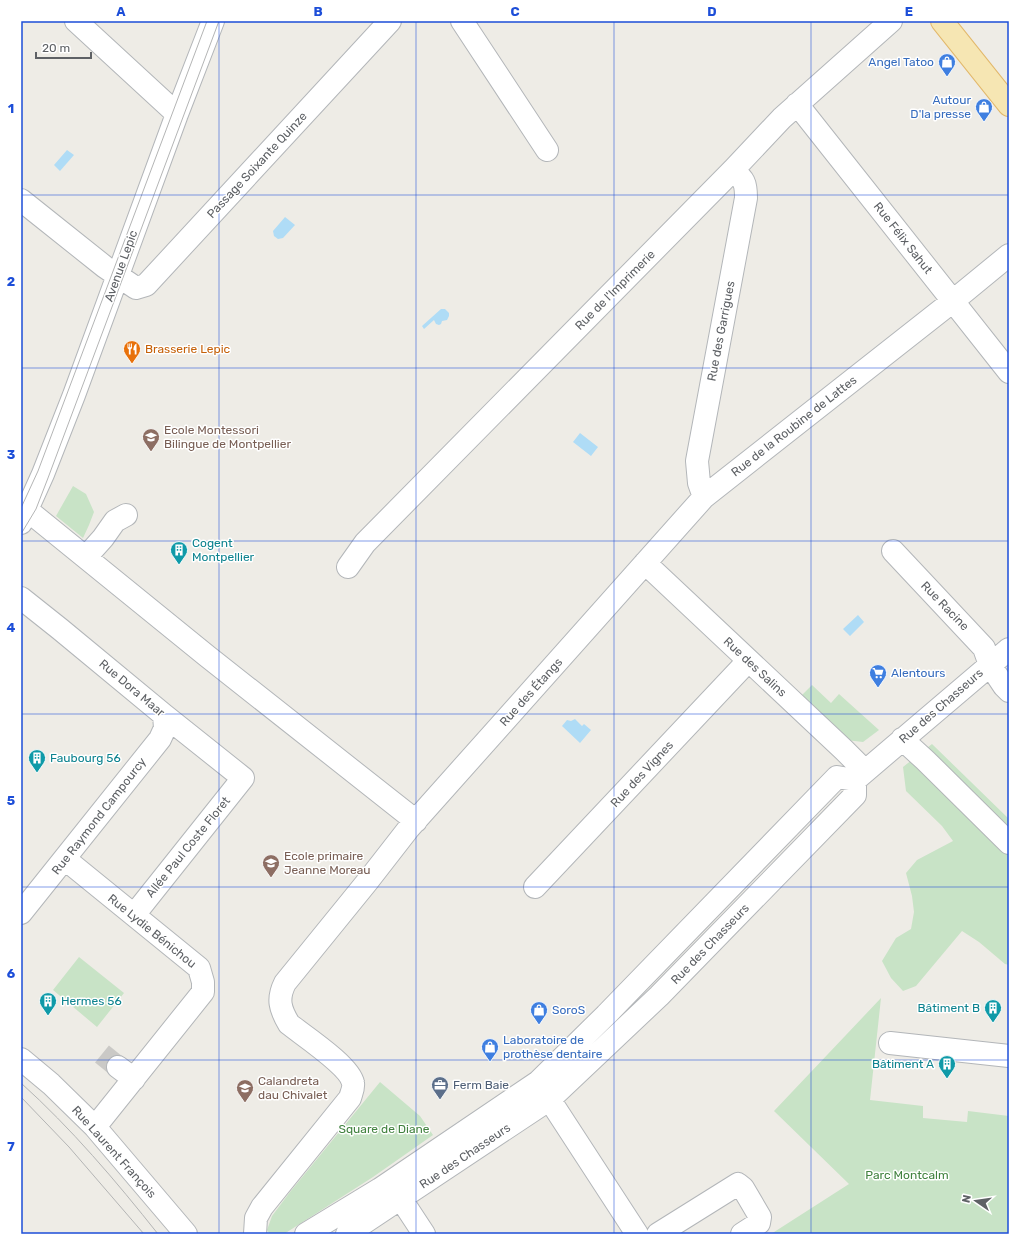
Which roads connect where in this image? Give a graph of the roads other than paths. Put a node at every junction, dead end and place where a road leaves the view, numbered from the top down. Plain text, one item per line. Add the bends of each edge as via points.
1 (76, 21) edge
2 (213, 21) edge
3 (390, 21) edge
4 (462, 21) edge
5 (891, 21) edge
6 (942, 21) edge
7 (1008, 102) edge
8 (796, 104) junction
9 (177, 114) junction
10 (547, 150) dead end
11 (733, 170) junction
12 (21, 200) edge
13 (1009, 256) edge
14 (117, 276) junction
15 (954, 301) junction
16 (1009, 372) edge
17 (704, 497) junction
18 (23, 512) edge
19 (126, 516) dead end
20 (893, 551) dead end
21 (86, 557) junction
22 (645, 563) junction
23 (348, 567) dead end
24 (21, 598) edge
25 (1009, 649) edge
26 (748, 661) junction
27 (990, 665) junction
28 (1009, 691) edge
29 (164, 715) junction
30 (902, 739) junction
31 (860, 775) junction
32 (243, 778) joint
33 (416, 821) junction
34 (1009, 843) edge
35 (64, 860) junction
36 (535, 887) dead end
37 (21, 913) edge
38 (134, 915) junction
39 (890, 1043) dead end
40 (1009, 1056) edge
41 (21, 1059) edge
42 (544, 1091) junction
43 (95, 1127) junction
44 (396, 1190) junction
45 (186, 1234) edge
46 (255, 1234) edge
47 (306, 1234) edge
48 (347, 1234) edge
49 (424, 1234) edge
50 (637, 1234) edge
51 (658, 1234) edge
52 (742, 1234) edge

1 - 9 street
2 - 9 street, Avenue Lepic
3 - 14 street, Passage Soixante Quinze via 146,285 136,288
4 - 10 street
5 - 8 street, Rue de l'Imprimerie
6 - 7 main road
8 - 11 street, Rue de l'Imprimerie
8 - 15 street, Rue Félix Sahut
9 - 14 street, Avenue Lepic
11 - 17 street, Rue des Garrigues via 746,186 746,198 697,461 698,483
11 - 23 street, Rue de l'Imprimerie via 365,543
12 - 14 street, Passage Soixante Quinze
13 - 15 street, Rue de la Roubine de Lattes
14 - 18 street, Avenue Lepic via 43,474
15 - 16 street, Rue Félix Sahut
15 - 17 street, Rue de la Roubine de Lattes
17 - 22 street, Rue de la Roubine de Lattes
18 - 21 street
19 - 21 street via 115,521
20 - 27 street, Rue Racine via 984,648
21 - 33 street
22 - 26 street, Rue des Salins
22 - 33 street, Rue des Étangs
24 - 29 street, Rue Dora Maar
25 - 27 street, Rue des Chasseurs
26 - 31 street, Rue des Salins via 844,750
26 - 36 street, Rue des Vignes
27 - 28 street, Rue Racine
27 - 30 street, Rue des Chasseurs
29 - 32 street, Rue Dora Maar
29 - 35 street, Rue Raymond Campourcy via 165,728 160,739
30 - 31 street, Rue des Chasseurs
30 - 34 street
31 - 42 street, Rue des Chasseurs via 855,795 659,996
32 - 38 street, Allée Paul Coste Floret
33 - 46 street, Rue des Étangs via 285,983 280,994 282,1009 289,1024 341,1064 350,1075 353,1084 350,1098 262,1206 256,1218
35 - 37 street, Rue Raymond Campourcy
35 - 38 street, Rue Lydie Bénichou
38 - 43 street, Rue Lydie Bénichou via 199,968 203,992 132,1071
39 - 40 street
41 - 43 street, Rue Laurent François
42 - 44 street, Rue des Chasseurs
42 - 50 street
43 - 45 street, Rue Laurent François
44 - 47 street, Rue des Chasseurs
44 - 48 street, Rue des Chasseurs
44 - 49 street
51 - 52 street via 738,1184 760,1217 759,1223

